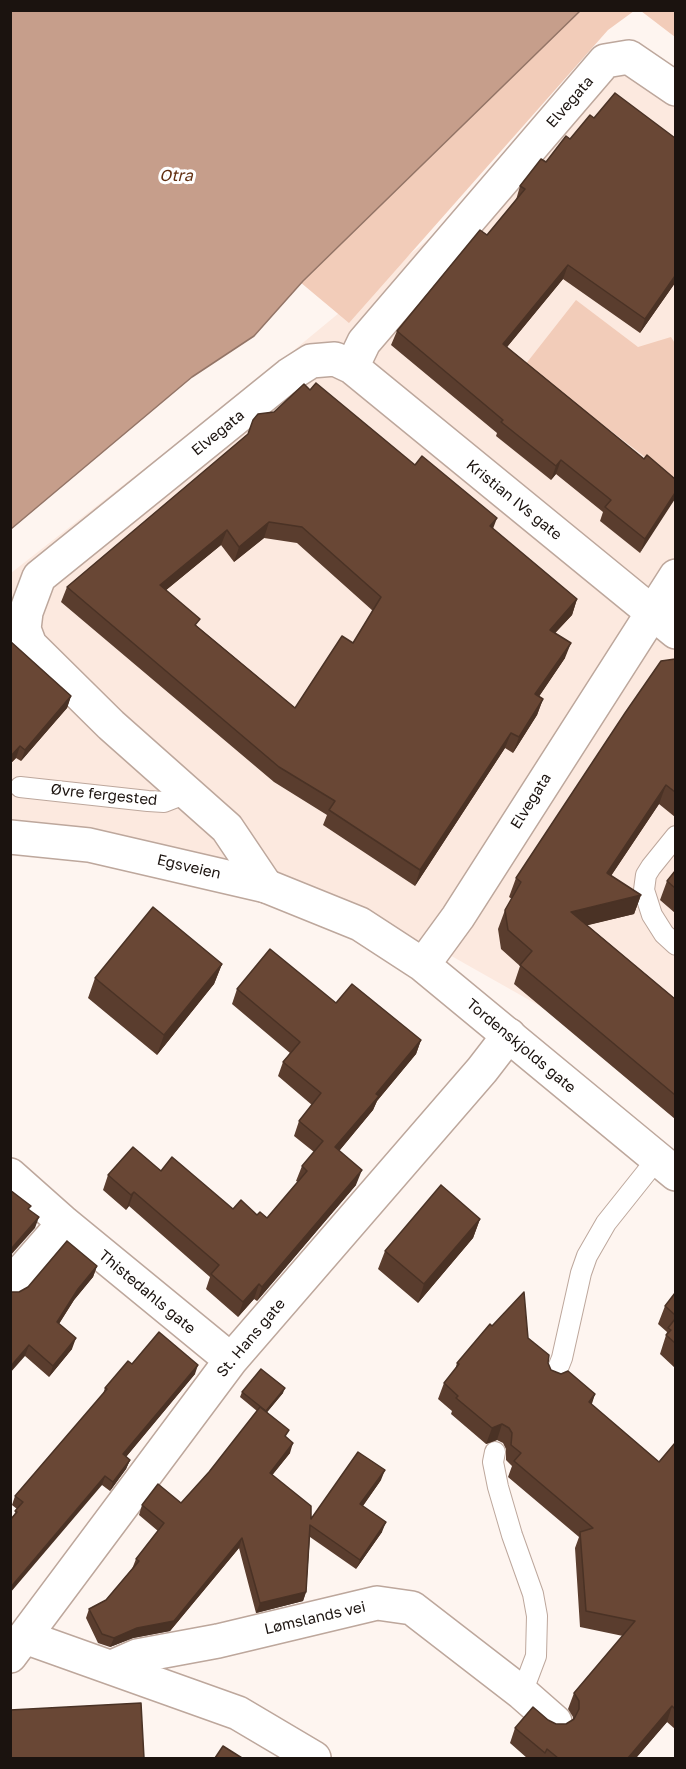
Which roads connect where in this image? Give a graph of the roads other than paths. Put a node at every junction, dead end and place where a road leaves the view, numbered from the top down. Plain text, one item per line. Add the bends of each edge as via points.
1 (675, 89) edge
2 (352, 367) junction
3 (675, 576) edge
4 (663, 622) edge
5 (17, 629) edge
6 (20, 787) dead end
7 (187, 793) junction
8 (675, 836) edge
9 (10, 837) edge
10 (266, 886) junction
11 (360, 924) joint
12 (675, 945) edge
13 (423, 965) junction
14 (509, 1035) junction
15 (666, 1167) edge
16 (10, 1175) edge
17 (64, 1223) junction
18 (10, 1285) edge
19 (231, 1360) junction
20 (554, 1378) edge
21 (495, 1452) edge
22 (18, 1646) edge
23 (112, 1668) junction
24 (522, 1693) junction
25 (555, 1722) edge
26 (314, 1758) edge

1 - 2 street, Elvegata via 630,57 605,61 364,342
2 - 4 street, Kristian IVs gate
2 - 5 street, Elvegata via 335,359 311,361 289,375 39,577
3 - 4 street, Elvegata
4 - 13 street, Elvegata
5 - 7 street, Elvegata via 111,725
6 - 7 lane, Øvre fergested via 164,802
7 - 10 street, Elvegata via 227,828
8 - 12 lane via 646,875 644,890 652,915
9 - 10 street, Egsveien via 89,844
10 - 11 street, Egsveien
11 - 13 street, Tordenskjolds gate
13 - 14 street, Tordenskjolds gate
14 - 15 street, Tordenskjolds gate
14 - 19 street, St. Hans gate
15 - 20 lane via 606,1223 587,1256
16 - 17 street, Thistedahls gate
17 - 18 street
17 - 19 street, Thistedahls gate
19 - 22 street, St. Hans gate
21 - 24 lane via 498,1487 537,1616 536,1656
22 - 23 street
23 - 24 street, Lømslands vei via 136,1656 377,1603 412,1608
23 - 26 street via 238,1713
24 - 25 street, Lømslands vei

